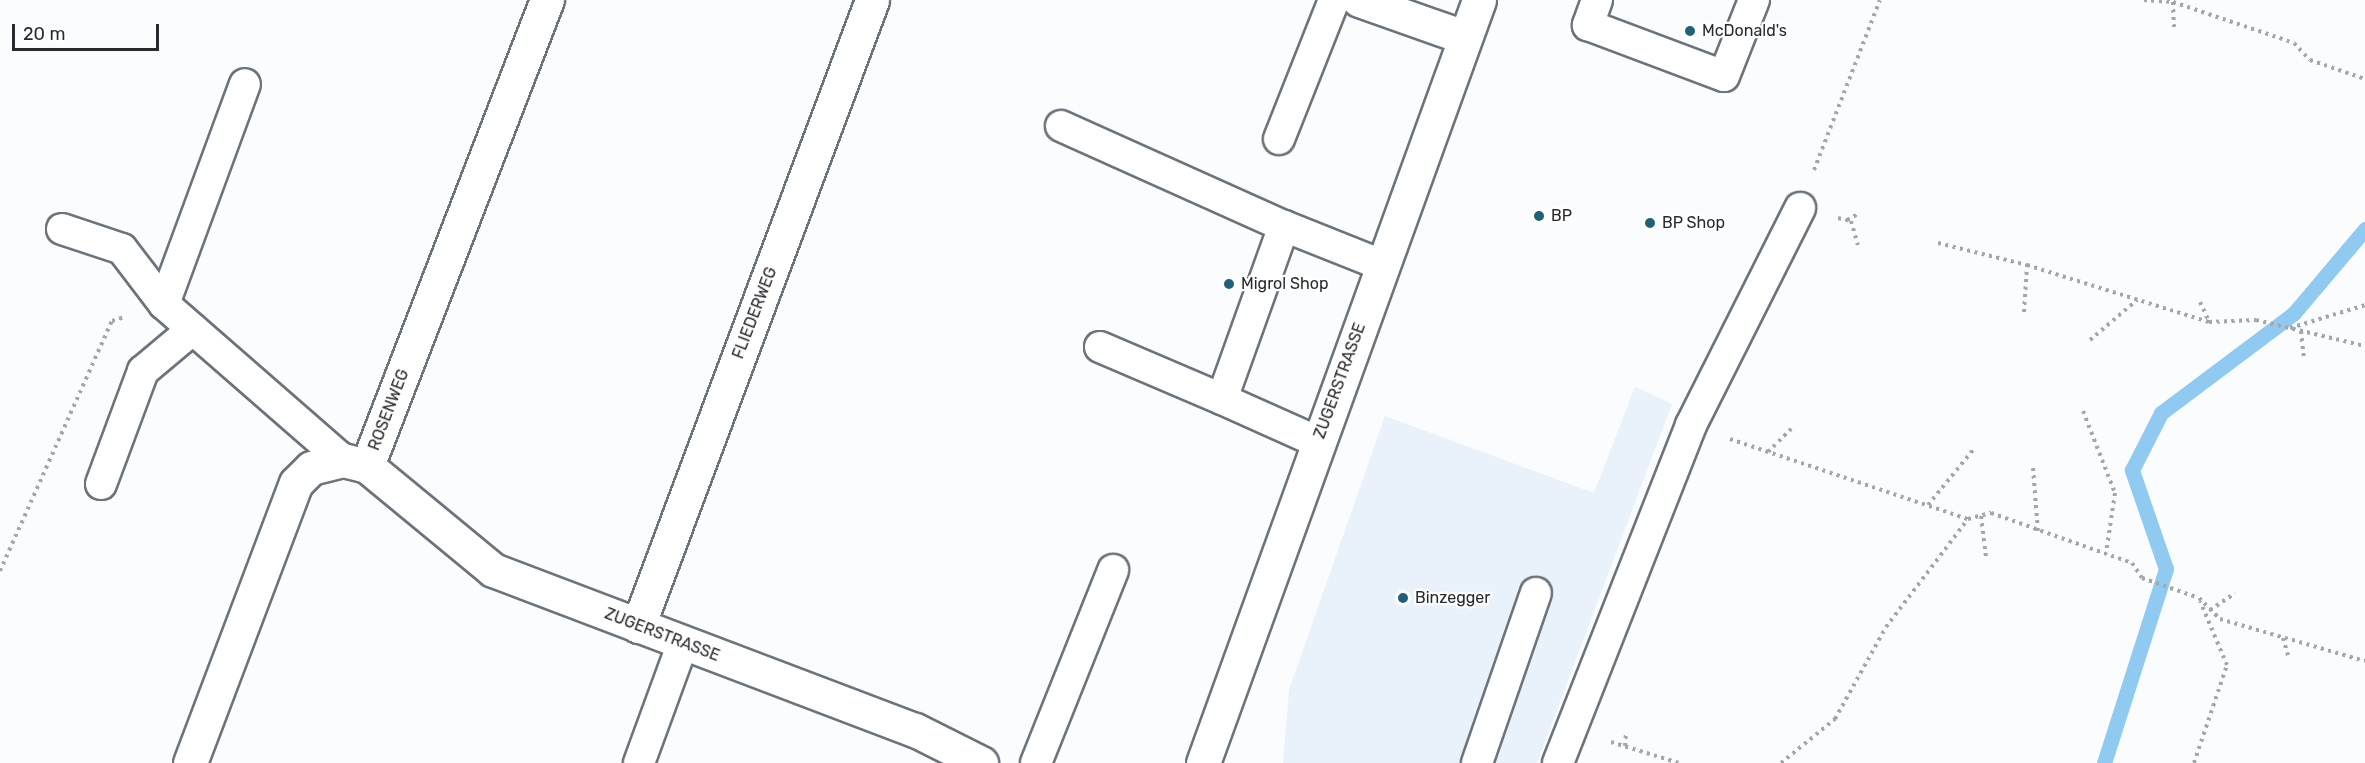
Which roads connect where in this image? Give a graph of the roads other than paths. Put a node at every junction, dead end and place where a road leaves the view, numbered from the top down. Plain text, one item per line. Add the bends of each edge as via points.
1 (547, 0) edge
2 (872, 0) edge
3 (1334, 0) edge
4 (1359, 0) edge
5 (1479, 0) edge
6 (1597, 0) edge
7 (1754, 0) edge
8 (1464, 38) junction
9 (245, 84) dead end
10 (1061, 126) dead end
11 (1279, 139) dead end
12 (1800, 208) road end
13 (1284, 226) junction
14 (62, 229) dead end
15 (1382, 264) junction
16 (164, 304) junction
17 (193, 328) junction
18 (1100, 347) dead end
19 (1222, 399) junction
20 (1318, 442) junction
21 (355, 463) junction
22 (102, 484) dead end
23 (1113, 570) dead end
24 (1536, 593) dead end
25 (638, 626) junction
26 (683, 643) junction
27 (965, 759) edge
28 (189, 763) edge
29 (639, 763) edge
30 (1036, 763) edge
31 (1203, 763) edge
32 (1477, 763) edge
33 (1558, 763) edge

1 - 21 street, ROSENWEG
2 - 25 street, FLIEDERWEG
3 - 11 lane
4 - 8 street
5 - 8 street, ZUGERSTRASSE
6 - 7 lane via 1588,25 1724,76
8 - 15 street, ZUGERSTRASSE
9 - 16 lane
10 - 13 lane
12 - 33 lane via 1691,425
13 - 15 lane
13 - 19 lane
14 - 16 lane via 122,249
15 - 20 street, ZUGERSTRASSE
16 - 17 lane
17 - 21 lane
17 - 22 lane via 143,371
18 - 19 lane
19 - 20 lane
20 - 31 street, ZUGERSTRASSE
21 - 25 street, ZUGERSTRASSE via 493,570
21 - 28 street via 311,468 296,483
23 - 30 lane
24 - 32 lane
25 - 26 street, ZUGERSTRASSE
26 - 27 street, ZUGERSTRASSE via 915,730
26 - 29 lane

